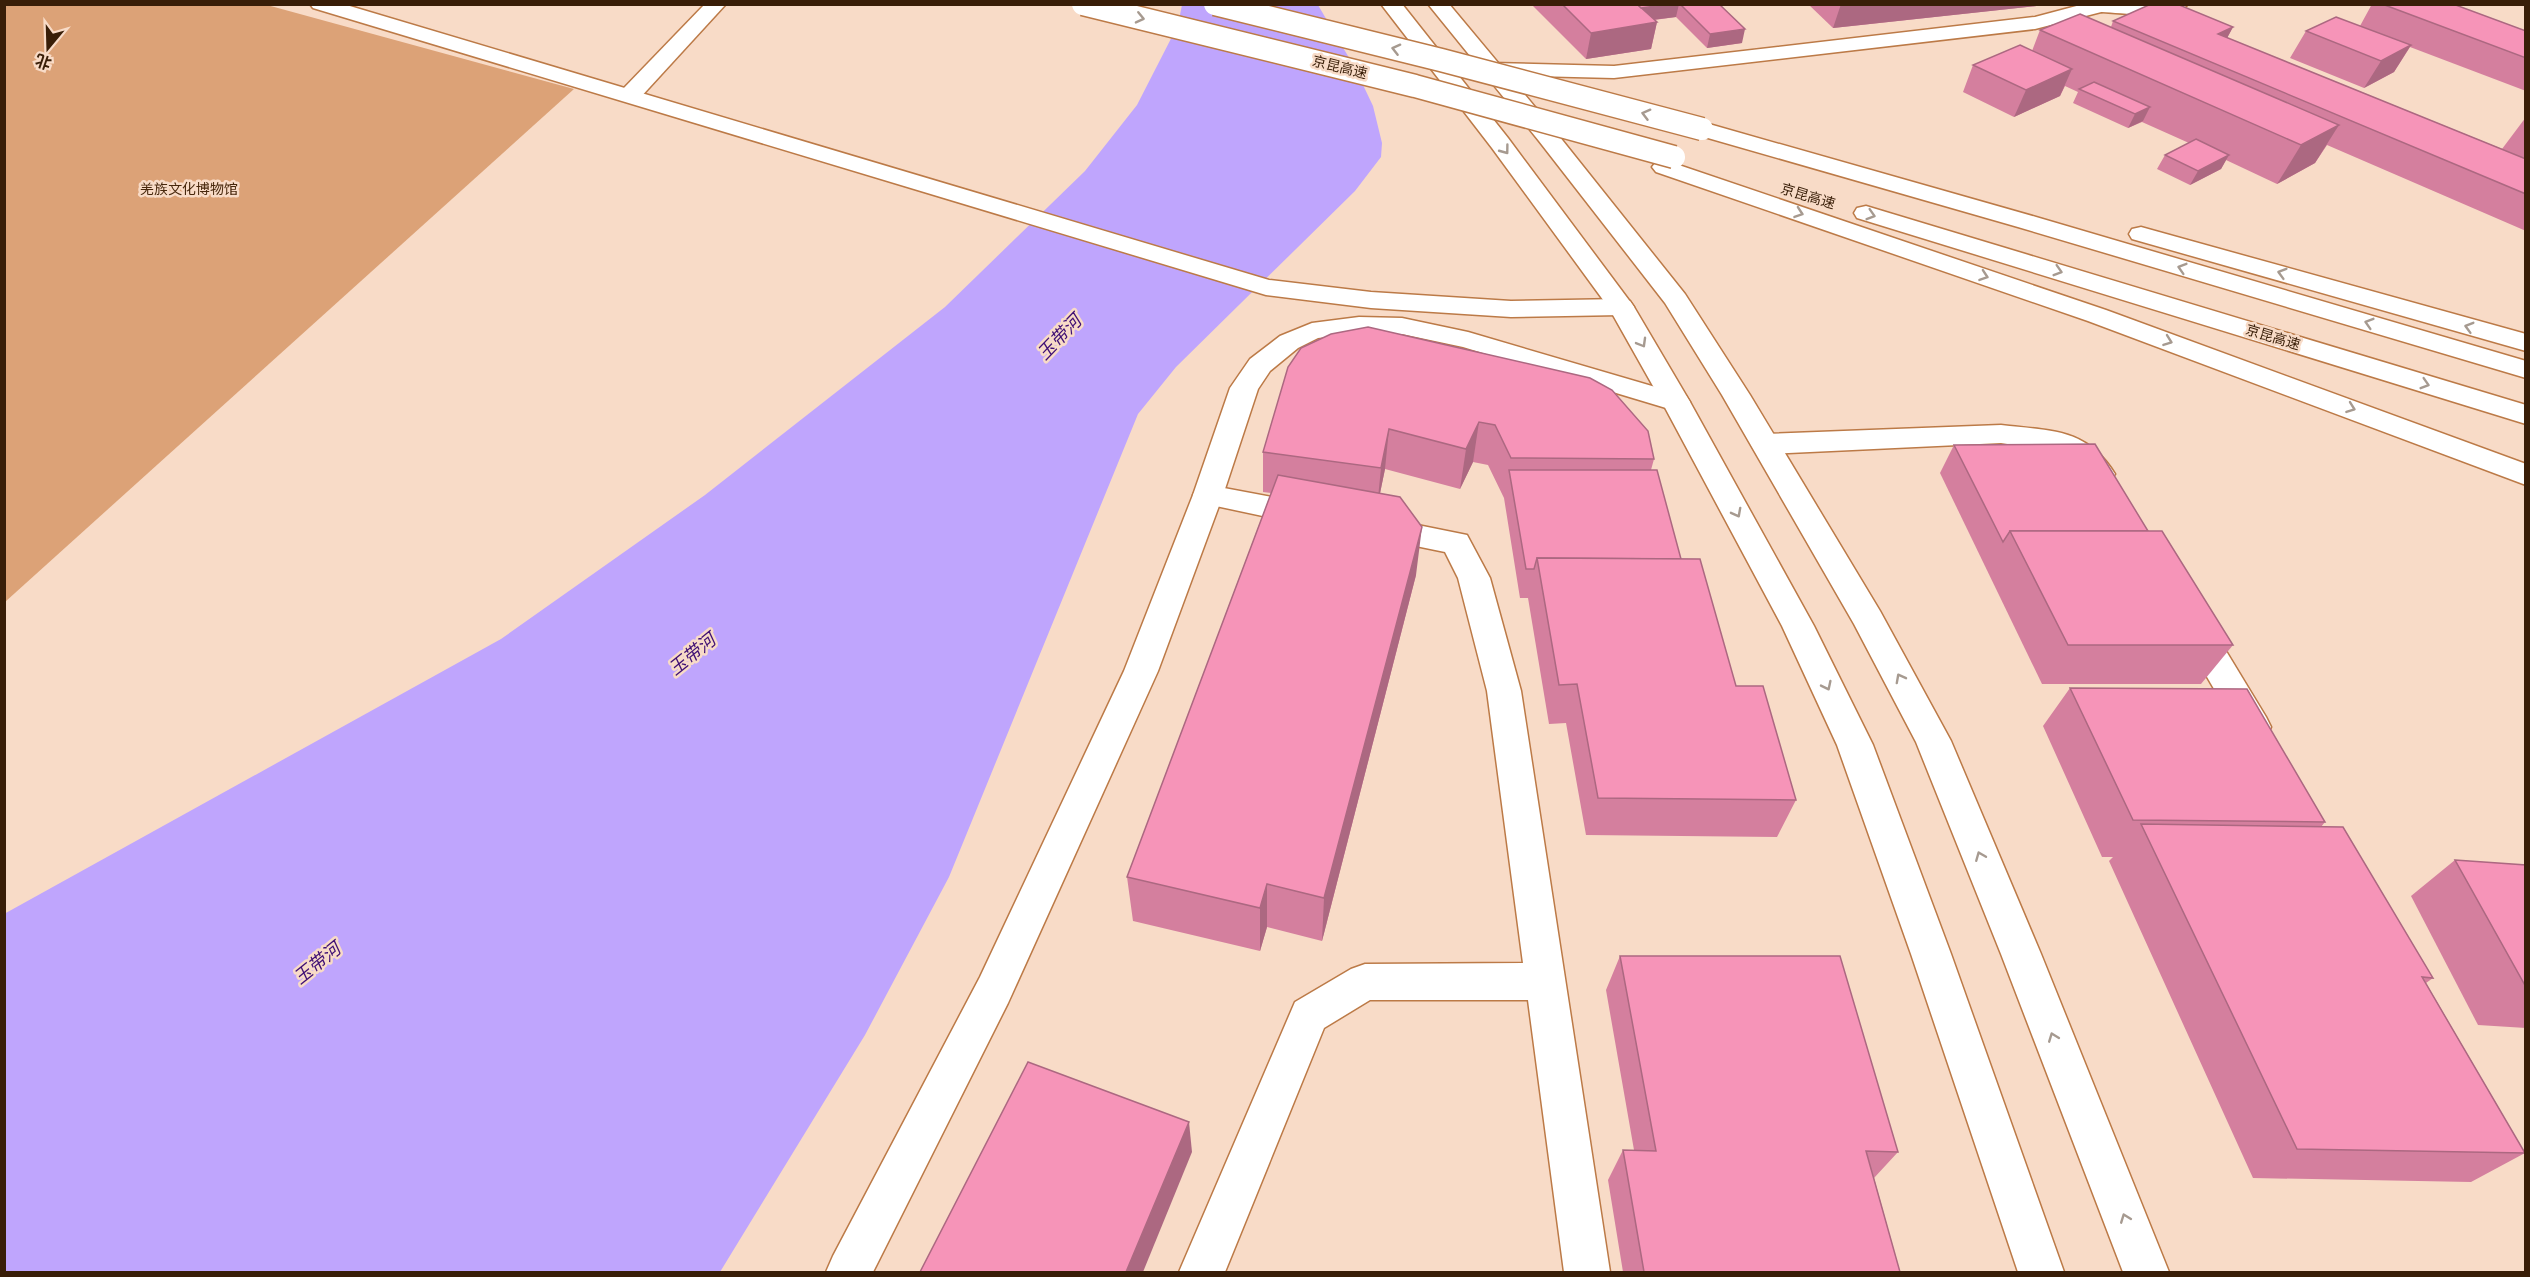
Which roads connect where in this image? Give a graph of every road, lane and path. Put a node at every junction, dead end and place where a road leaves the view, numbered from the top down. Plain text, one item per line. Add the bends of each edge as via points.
1 (320, 4) edge
2 (716, 4) edge
3 (1083, 4) edge
4 (1215, 4) edge
5 (1391, 4) edge
6 (1438, 4) edge
7 (2178, 4) edge
8 (2100, 5) edge
9 (1491, 69) junction
10 (630, 95) junction
11 (1702, 129) junction
12 (1669, 162) junction
13 (1621, 307) junction
14 (2526, 343) edge
15 (2526, 370) edge
16 (1676, 402) junction
17 (2526, 415) edge
18 (1766, 444) junction
19 (2526, 476) edge
20 (2114, 494) edge
21 (1208, 495) junction
22 (2181, 605) edge
23 (2272, 756) edge
24 (1545, 981) junction
25 (849, 1272) edge
26 (1202, 1272) edge
27 (1587, 1272) edge
28 (2041, 1272) edge
29 (2146, 1272) edge

1 - 10 main road
2 - 10 main road
3 -> 12 main road, 京昆高速, bridge via 1373,76 1425,97
11 -> 4 main road, 京昆高速, bridge
5 -> 13 main road
6 - 9 main road
7 - 8 main road via 2166,8
8 - 9 main road via 2035,23 1614,72
9 - 18 main road via 1676,300
10 - 13 main road via 1266,287 1371,300 1499,308
14 -> 11 main road via 2181,243
15 -> 11 main road, 京昆高速
12 -> 17 main road, 京昆高速 via 2009,256
12 -> 19 main road via 2153,336
13 -> 16 main road
16 - 21 main road via 1428,330 1359,326 1312,332 1289,342 1260,365 1244,388
16 -> 28 main road via 1798,626 1855,745
18 - 20 main road via 2001,434 2065,444 2080,451
29 -> 18 main road via 1933,741
21 - 24 main road via 1456,543 1474,578 1504,691
21 - 25 main road via 1141,671 1009,958
22 - 23 main road
24 - 26 main road via 1365,982 1309,1015
24 - 27 main road

